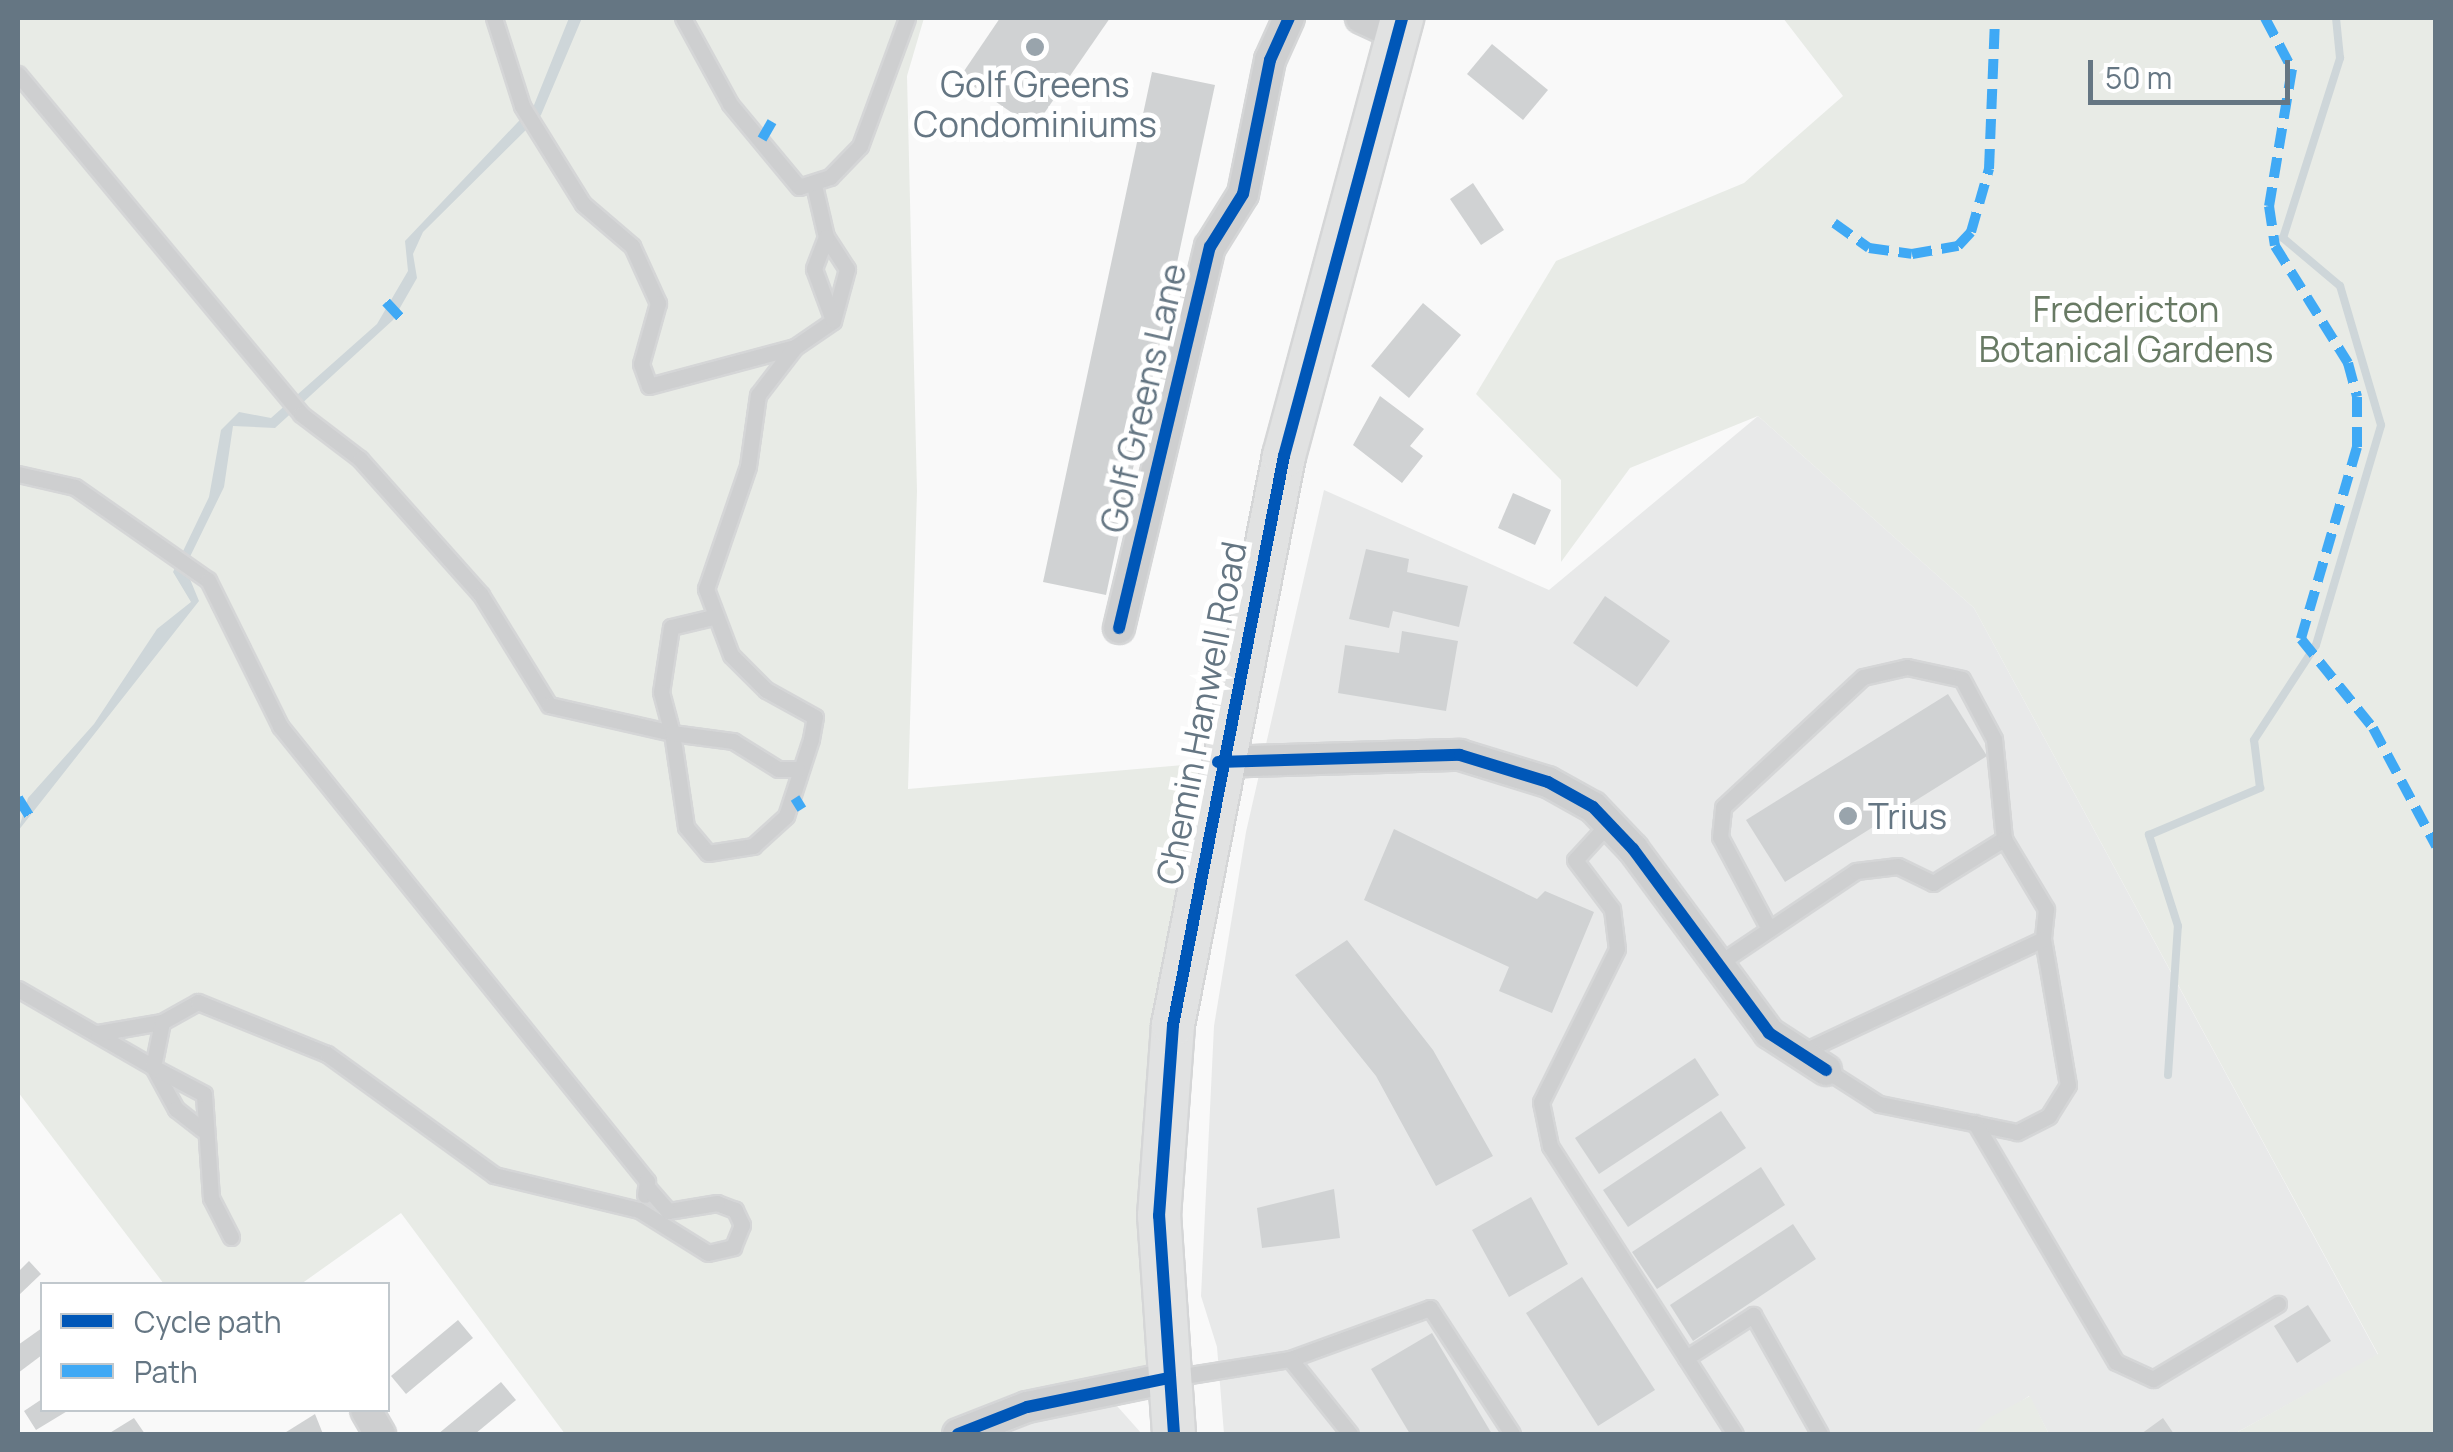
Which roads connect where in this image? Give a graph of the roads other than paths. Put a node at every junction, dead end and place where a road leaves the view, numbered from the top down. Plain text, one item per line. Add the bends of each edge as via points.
1 (494, 18) edge
2 (683, 18) edge
3 (906, 18) edge
4 (1289, 18) edge
5 (1387, 23) edge
6 (18, 74) edge
7 (814, 184) junction
8 (826, 237) junction
9 (833, 321) junction
10 (795, 347) junction
11 (18, 474) edge
12 (714, 617) junction
13 (1118, 628) dead end
14 (661, 692) junction
15 (629, 718) junction
16 (672, 733) junction
17 (1218, 762) junction
18 (797, 769) junction
19 (1608, 823) junction
20 (2004, 839) junction
21 (1769, 929) junction
22 (2043, 940) junction
23 (1718, 964) junction
24 (18, 989) edge
25 (162, 1022) junction
26 (92, 1032) junction
27 (1800, 1053) junction
28 (153, 1067) junction
29 (1826, 1070) joint
30 (1975, 1123) junction
31 (202, 1129) junction
32 (648, 1188) junction
33 (639, 1210) junction
34 (231, 1238) dead end
35 (2278, 1304) dead end
36 (1686, 1358) junction
37 (1290, 1359) junction
38 (1168, 1378) junction
39 (367, 1412) edge
40 (1344, 1433) edge
41 (380, 1434) edge
42 (958, 1434) edge
43 (1174, 1434) edge
44 (1512, 1434) edge
45 (1735, 1434) edge
46 (1820, 1434) edge

1 - 10 lane via 522,106 582,204 632,246 658,303 641,364 648,386
2 - 7 lane via 781,176
3 - 7 lane via 860,146
4 - 13 street, Golf Greens Lane via 1270,60 1242,194 1210,247
5 - 17 main road, Chemin Hanwell Road
6 - 15 lane via 301,414 360,459 481,595 549,705 578,718
7 - 8 lane
8 - 9 lane via 814,270
8 - 9 lane via 847,268
9 - 10 lane
10 - 12 lane via 758,395 748,466 708,571
11 - 32 lane via 75,487 194,568 226,606 280,726
12 - 14 lane via 671,626
12 - 18 lane via 744,670 814,716
14 - 15 lane
14 - 16 lane
15 - 16 lane
16 - 18 lane via 733,741 778,769
16 - 18 lane via 686,827 708,853 754,846 786,816
17 - 19 street via 1460,754 1548,782
17 - 38 main road, Chemin Hanwell Road via 1172,1025 1159,1216
19 - 23 street
19 - 36 lane via 1575,860 1612,909 1617,949 1541,1102 1550,1146
20 - 21 lane via 1933,884 1898,866 1856,871
20 - 21 lane via 1994,739 1962,679 1907,667 1864,677 1723,807 1720,837
20 - 22 lane via 2046,908
21 - 23 lane
22 - 27 lane
22 - 30 lane via 2068,1086 2048,1116 2017,1132
23 - 27 street via 1769,1033
24 - 26 lane
25 - 26 lane
25 - 28 lane
25 - 33 lane via 187,1005 213,1004 327,1054 494,1174
26 - 28 lane
27 - 29 street
28 - 31 lane via 176,1109
28 - 31 lane via 204,1094
29 - 30 lane via 1879,1104
30 - 35 lane via 2116,1362 2153,1380
31 - 34 lane via 211,1198
32 - 33 lane
32 - 33 lane via 668,1210 726,1204 741,1217 739,1236 725,1254 708,1253
36 - 45 lane
36 - 46 lane via 1753,1315
37 - 38 lane
37 - 40 lane
37 - 44 lane via 1430,1308
38 - 42 street via 1046,1402
38 - 43 main road, Chemin Hanwell Road
39 - 41 street

